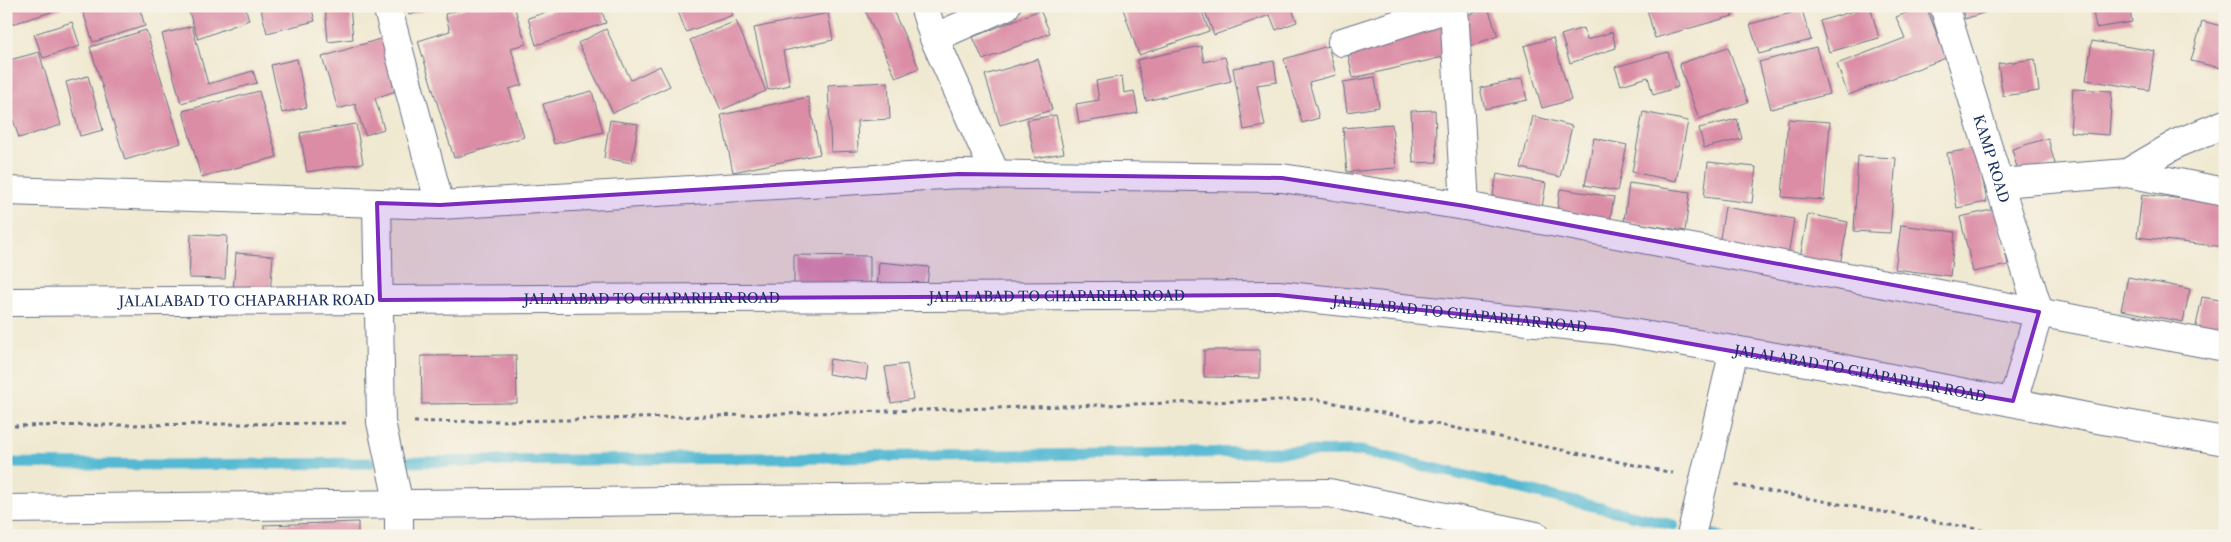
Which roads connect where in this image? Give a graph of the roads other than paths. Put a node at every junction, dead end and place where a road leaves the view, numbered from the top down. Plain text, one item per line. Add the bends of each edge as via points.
1 (387, 6) edge
2 (924, 6) edge
3 (1006, 6) edge
4 (1454, 6) edge
5 (1944, 6) edge
6 (934, 38) junction
7 (1342, 42) dead end
8 (2225, 124) edge
9 (2127, 173) junction
10 (996, 175) junction
11 (2000, 183) junction
12 (6, 190) edge
13 (2225, 192) edge
14 (377, 203) junction
15 (440, 206) junction
16 (1465, 206) junction
17 (380, 300) junction
18 (6, 302) edge
19 (2039, 312) junction
20 (2225, 347) edge
21 (1734, 350) junction
22 (2013, 401) junction
23 (2097, 419) junction
24 (2225, 421) edge
25 (2225, 441) edge
26 (399, 505) junction
27 (6, 509) edge
28 (399, 536) edge
29 (1536, 536) edge
30 (1691, 536) edge

1 - 15 street
2 - 6 street
3 - 6 street
4 - 7 street
4 - 16 street
5 - 11 street, KAMP ROAD
6 - 10 street
8 - 9 street via 2180,142
9 - 11 street
9 - 13 street
10 - 15 street via 959,174
10 - 16 street via 1282,178
11 - 19 street, KAMP ROAD
12 - 14 street
14 - 15 street
14 - 17 street
16 - 19 street
17 - 18 street, JALALABAD TO CHAPARHAR ROAD
17 - 21 street, JALALABAD TO CHAPARHAR ROAD via 1278,295 1612,330
17 - 26 street via 380,422
19 - 20 street
19 - 22 street
21 - 22 street, JALALABAD TO CHAPARHAR ROAD
21 - 30 street
22 - 23 street, JALALABAD TO CHAPARHAR ROAD
23 - 24 street, JALALABAD TO CHAPARHAR ROAD
23 - 25 street, JALALABAD TO CHAPARHAR ROAD
26 - 27 street
26 - 28 street
26 - 29 street via 1329,493

